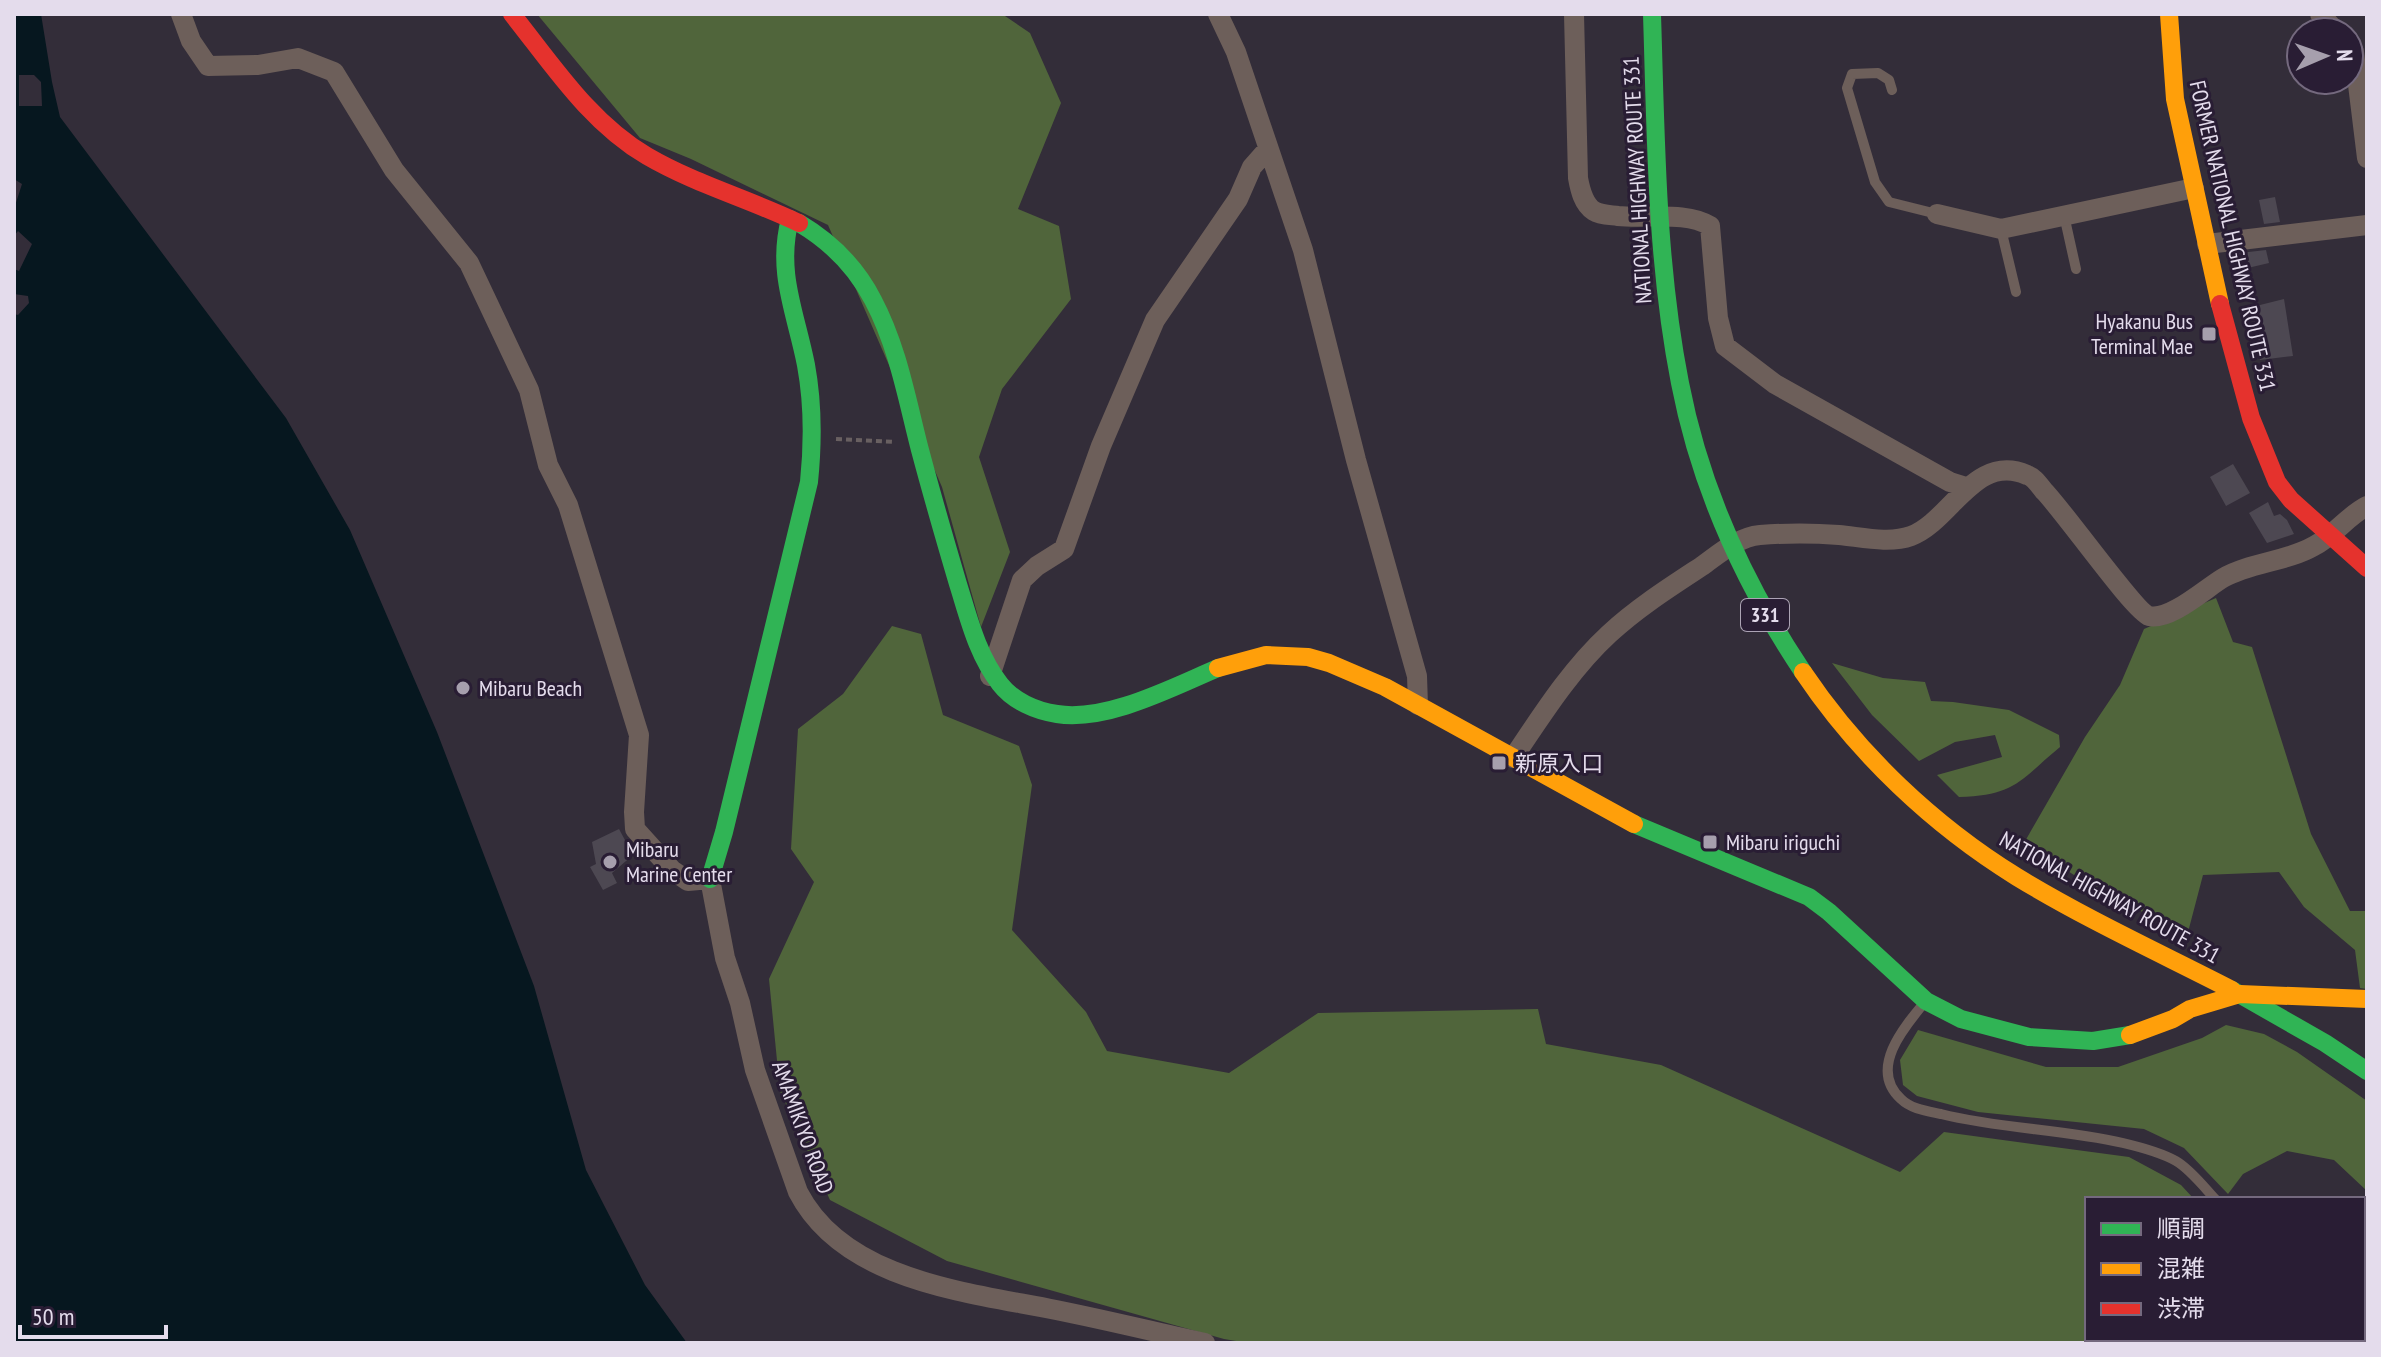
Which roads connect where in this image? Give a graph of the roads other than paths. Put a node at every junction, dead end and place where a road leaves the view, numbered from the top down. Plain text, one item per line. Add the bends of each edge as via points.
1 (181, 14) edge
2 (512, 14) edge
3 (1218, 14) edge
4 (1574, 14) edge
5 (1652, 14) edge
6 (2169, 14) edge
7 (1892, 90) dead end
8 (2361, 96) edge
9 (1267, 150) junction
10 (2367, 158) edge
11 (2194, 188) junction
12 (1937, 214) joint
13 (2064, 215) junction
14 (790, 219) junction
15 (1659, 219) junction
16 (2367, 225) edge
17 (2001, 229) junction
18 (2207, 244) junction
19 (2076, 269) dead end
20 (2016, 292) dead end
21 (1966, 487) junction
22 (2367, 506) edge
23 (2331, 536) junction
24 (1731, 545) junction
25 (2367, 568) edge
26 (990, 676) junction
27 (1418, 705) junction
28 (1513, 758) junction
29 (710, 879) junction
30 (2240, 994) junction
31 (2367, 999) edge
32 (1926, 1001) junction
33 (2367, 1071) edge
34 (2213, 1197) edge
35 (1205, 1343) edge

1 - 29 street via 208,66 298,58 334,72 394,170 469,263 529,390 548,465 568,505 639,735 635,829 688,881
2 - 14 main road via 606,127 680,173
3 - 9 street via 1236,52
4 - 15 street via 1581,190 1594,211
5 - 15 main road, NATIONAL HIGHWAY ROUTE 331 / 331
6 - 11 main road, FORMER NATIONAL HIGHWAY ROUTE 331 via 2175,99
7 - 12 lane via 1889,80 1878,73 1852,74 1847,88 1875,182 1889,202
8 - 10 street
9 - 26 street via 1155,320 1064,549 1022,580
9 - 27 street via 1303,250 1417,676
11 - 13 street
11 - 18 main road, FORMER NATIONAL HIGHWAY ROUTE 331
12 - 17 street
13 - 17 street
13 - 19 lane
14 - 26 main road via 842,255 877,309
14 - 29 main road via 782,257 806,364 813,438 809,482
15 - 21 street via 1688,218 1710,226 1725,346 1775,384
15 - 24 main road, NATIONAL HIGHWAY ROUTE 331 / 331 via 1682,391 1697,453
16 - 18 street
17 - 20 lane
18 - 23 main road, FORMER NATIONAL HIGHWAY ROUTE 331 via 2236,369 2277,482
21 - 23 street via 1996,472 2030,475 2149,616 2181,606 2242,569 2306,551
21 - 24 street via 1913,536 1893,540 1759,535
22 - 23 street
23 - 25 main road, FORMER NATIONAL HIGHWAY ROUTE 331
24 - 28 street via 1607,635 1552,700
24 - 30 main road, NATIONAL HIGHWAY ROUTE 331 / 331 via 1773,631 1828,708 1885,773 1958,836 2015,876
26 - 27 main road via 1039,712 1088,715 1229,664 1284,655 1329,663
27 - 28 main road
28 - 32 main road via 1631,823 1809,897
29 - 35 street, AMAMIKIYO ROAD via 755,1070 798,1192 833,1238 909,1278
30 - 31 main road
30 - 32 main road via 2123,1037 2093,1041 1998,1030
30 - 33 main road, NATIONAL HIGHWAY ROUTE 331 / 331
32 - 34 lane via 1901,1031 1888,1067 1892,1085 1909,1105 1974,1122 2140,1147 2176,1161

